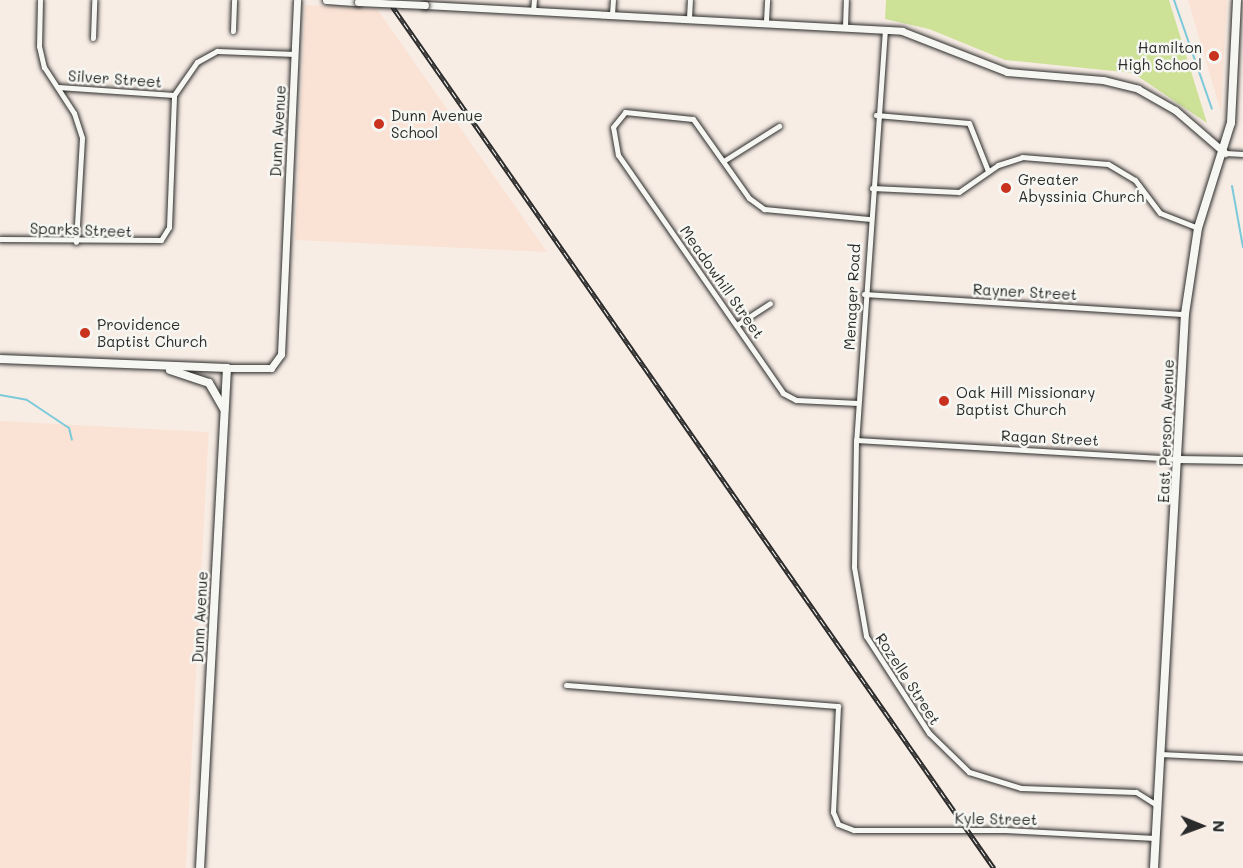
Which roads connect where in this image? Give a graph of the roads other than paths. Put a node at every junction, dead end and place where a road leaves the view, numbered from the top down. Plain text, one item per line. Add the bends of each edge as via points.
1 (40, 0) edge
2 (93, 0) edge
3 (234, 0) edge
4 (297, 0) edge
5 (326, 0) edge
6 (534, 0) edge
7 (613, 0) edge
8 (690, 0) edge
9 (767, 0) edge
10 (846, 0) edge
11 (1237, 0) edge
12 (459, 3) edge
13 (533, 11) junction
14 (612, 14) junction
15 (689, 18) junction
16 (766, 21) junction
17 (845, 26) junction
18 (885, 29) junction
19 (233, 31) dead end
20 (93, 38) dead end
21 (295, 54) junction
22 (57, 87) junction
23 (174, 95) junction
24 (876, 115) junction
25 (779, 126) dead end
26 (1225, 153) junction
27 (1243, 154) edge
28 (725, 160) junction
29 (988, 171) junction
30 (872, 189) junction
31 (869, 219) junction
32 (1198, 228) junction
33 (0, 239) edge
34 (76, 242) junction
35 (864, 294) junction
36 (770, 303) dead end
37 (1185, 314) junction
38 (738, 324) junction
39 (0, 359) edge
40 (152, 366) junction
41 (227, 368) junction
42 (858, 403) junction
43 (225, 413) junction
44 (856, 441) junction
45 (1177, 459) junction
46 (1243, 460) edge
47 (854, 567) joint
48 (566, 685) dead end
49 (1160, 754) junction
50 (1243, 758) edge
51 (1158, 806) junction
52 (1155, 838) junction
53 (200, 868) edge
54 (1154, 868) edge

1 - 22 street via 39,46
2 - 20 street
3 - 19 street
4 - 21 street, Dunn Avenue
5 - 12 street, bridge
6 - 13 street
7 - 14 street
8 - 15 street
9 - 16 street
10 - 17 street
11 - 26 main road, East Person Avenue
12 - 13 street
13 - 14 street
14 - 15 street
15 - 16 street
16 - 17 street
17 - 18 street
18 - 24 street, Menager Road
18 - 26 street via 902,31 1007,72 1103,80 1138,88 1175,110
21 - 23 street, Silver Street via 217,51 197,62
21 - 41 street, Dunn Avenue via 281,354 271,368
22 - 23 street, Silver Street
22 - 34 street via 82,138
23 - 34 street, Sparks Street via 169,226 161,240
24 - 29 street via 969,123
24 - 30 street, Menager Road
25 - 28 street
26 - 27 street
26 - 32 main road, East Person Avenue
28 - 31 street via 749,198 764,209
28 - 38 street, Meadowhill Street via 693,119 625,112 617,118 612,139 618,155
29 - 30 street via 959,192
29 - 32 street via 1022,158 1108,164 1135,180 1160,213
30 - 31 street, Menager Road
31 - 35 street, Menager Road
32 - 37 main road, East Person Avenue
33 - 34 street, Sparks Street
35 - 37 street, Rayner Street
35 - 42 street, Menager Road
36 - 38 street
37 - 45 main road, East Person Avenue
38 - 42 street, Meadowhill Street via 783,393 796,400
39 - 40 main road
40 - 41 main road
40 - 43 main road via 198,376 218,394
41 - 43 main road, Dunn Avenue
42 - 44 street, Menager Road
43 - 53 main road, Dunn Avenue
44 - 45 street, Ragan Street
44 - 47 street, Menager Road
45 - 46 street, Ragan Street
45 - 49 main road, East Person Avenue
47 - 51 street, Rozelle Street via 866,636 929,733 969,772 1021,788 1136,792
48 - 52 street, Kyle Street via 838,706 833,812 838,824 854,830 1005,830
49 - 50 street
49 - 51 main road, East Person Avenue
51 - 52 main road, East Person Avenue
52 - 54 main road, East Person Avenue

